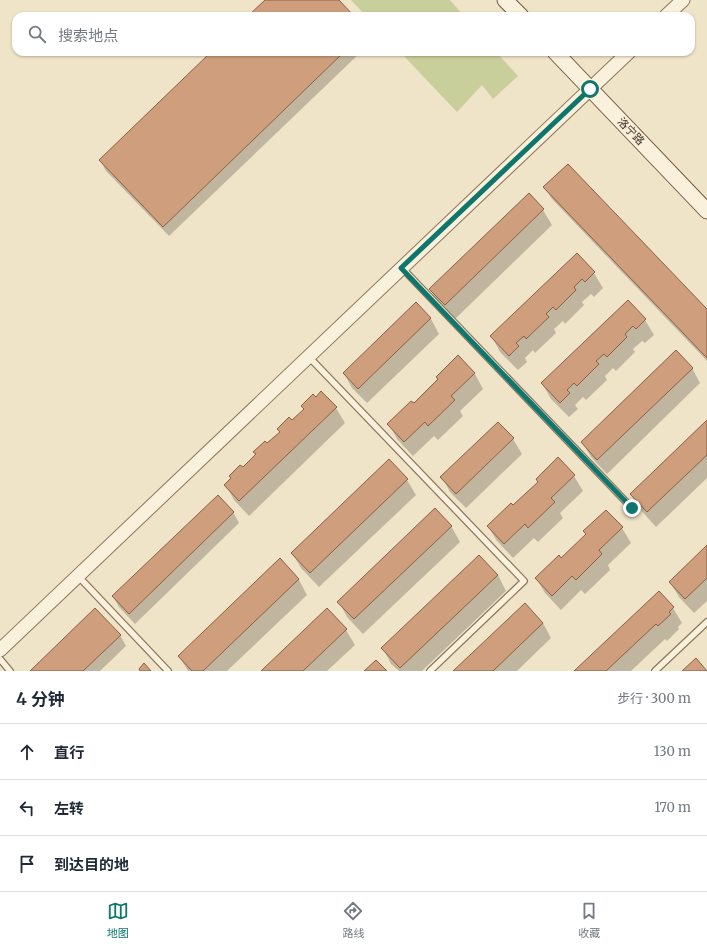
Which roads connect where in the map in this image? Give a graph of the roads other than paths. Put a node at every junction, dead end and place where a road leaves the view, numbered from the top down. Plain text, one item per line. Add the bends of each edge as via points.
1 (505, 0) edge
2 (683, 0) edge
3 (517, 12) edge
4 (670, 12) edge
5 (559, 56) edge
6 (624, 56) edge
7 (590, 89) junction
8 (707, 211) edge
9 (401, 268) junction
10 (308, 356) junction
11 (632, 508) dead end
12 (78, 576) junction
13 (707, 622) edge
14 (0, 650) edge
15 (0, 659) edge
16 (10, 671) edge
17 (168, 671) edge
18 (430, 671) edge
19 (655, 671) edge

1 - 3 main road
2 - 4 street
5 - 7 main road, 洛宁路
6 - 7 street
7 - 8 main road, 洛宁路
7 - 9 street
9 - 10 street
9 - 11 lane
10 - 12 street
10 - 18 lane via 524,581
12 - 14 street
12 - 17 lane
13 - 19 lane
15 - 16 lane

